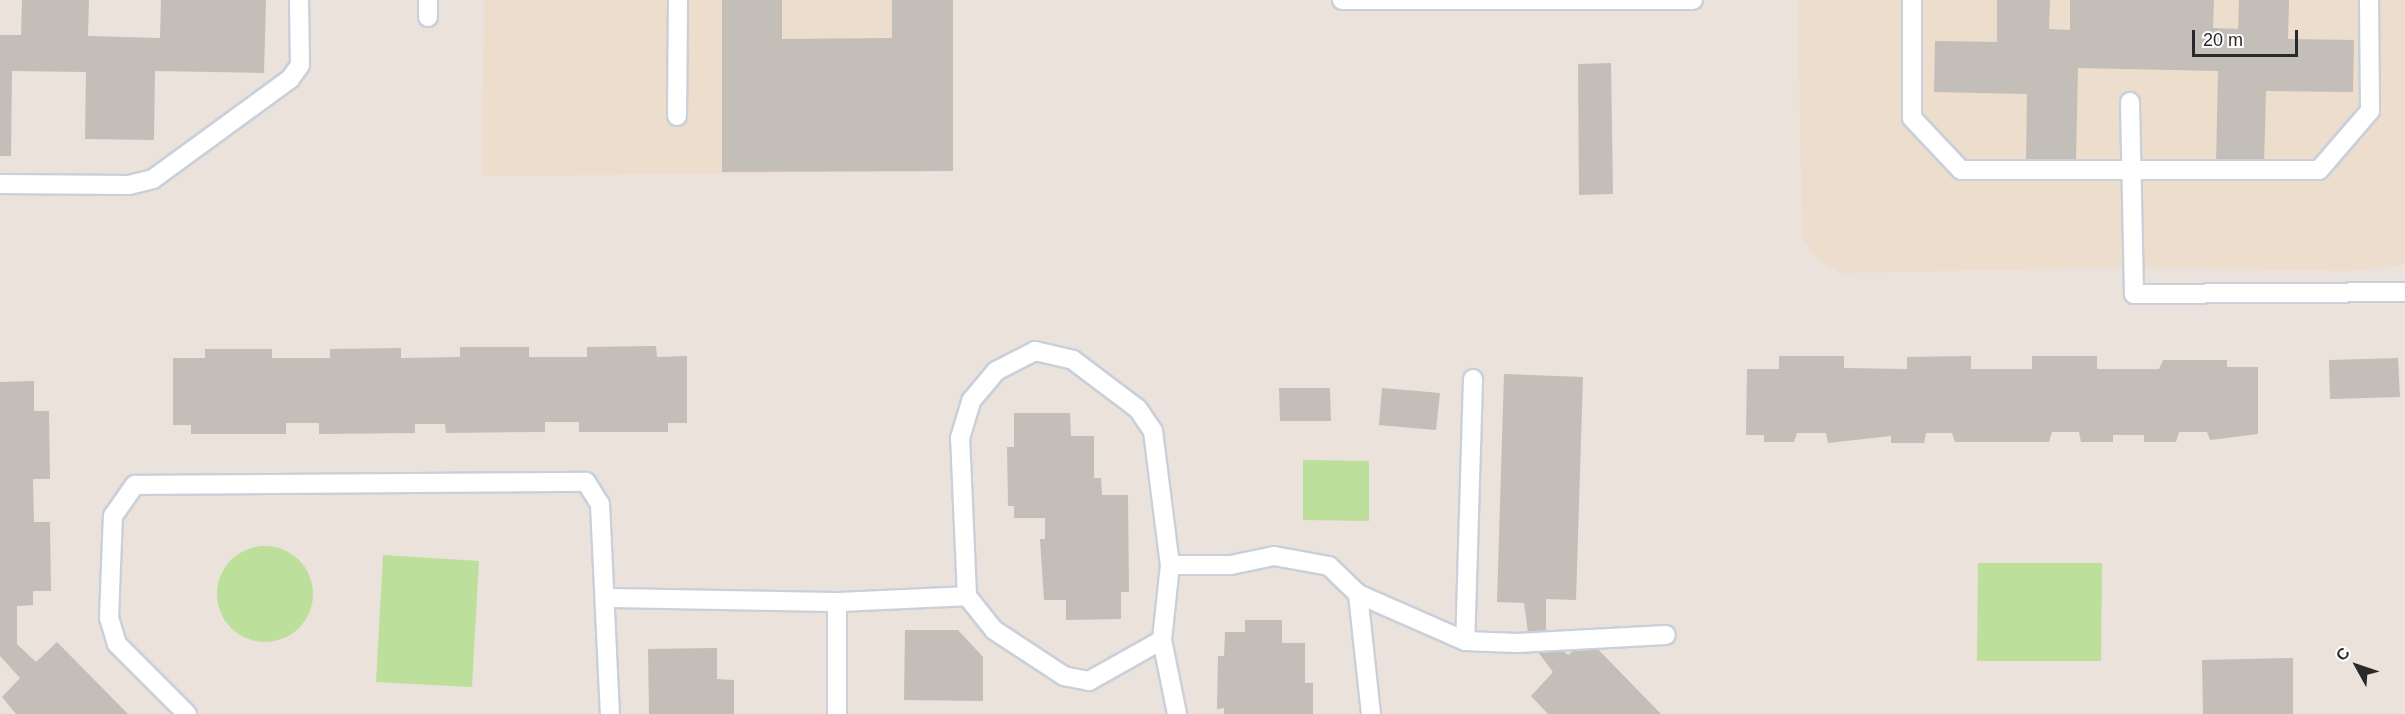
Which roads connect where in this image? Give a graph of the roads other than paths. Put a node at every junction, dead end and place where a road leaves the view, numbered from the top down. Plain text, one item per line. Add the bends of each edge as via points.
1 (299, 0) edge
2 (678, 0) edge
3 (1342, 0) edge
4 (1693, 0) edge
5 (1912, 0) edge
6 (2369, 0) edge
7 (2130, 102) dead end
8 (677, 116) dead end
9 (2132, 170) junction
10 (0, 184) edge
11 (2405, 292) edge
12 (1473, 379) dead end
13 (1170, 566) junction
14 (1358, 594) junction
15 (967, 596) junction
16 (607, 598) junction
17 (837, 602) junction
18 (1666, 635) dead end
19 (1162, 640) junction
20 (1465, 640) junction
21 (187, 714) edge
22 (610, 714) edge
23 (837, 714) edge
24 (1177, 714) edge
25 (1371, 714) edge

1 - 10 lane via 300,65 290,79 153,179 129,185
2 - 8 lane
3 - 4 lane
5 - 9 lane via 1912,118 1961,170
6 - 9 lane via 2370,111 2319,170
7 - 9 lane
9 - 11 lane via 2134,294
12 - 20 lane
13 - 14 lane via 1231,565 1274,556 1329,566
13 - 15 lane via 1153,432 1138,409 1073,360 1035,351 996,371 970,401 960,438
13 - 19 lane
14 - 20 lane
14 - 25 lane
15 - 17 lane
15 - 19 lane via 994,630 1064,676 1089,681
16 - 17 lane
16 - 21 lane via 600,504 586,482 135,485 112,516 109,618 117,644
16 - 22 lane
17 - 23 lane
18 - 20 lane via 1517,643
19 - 24 lane

